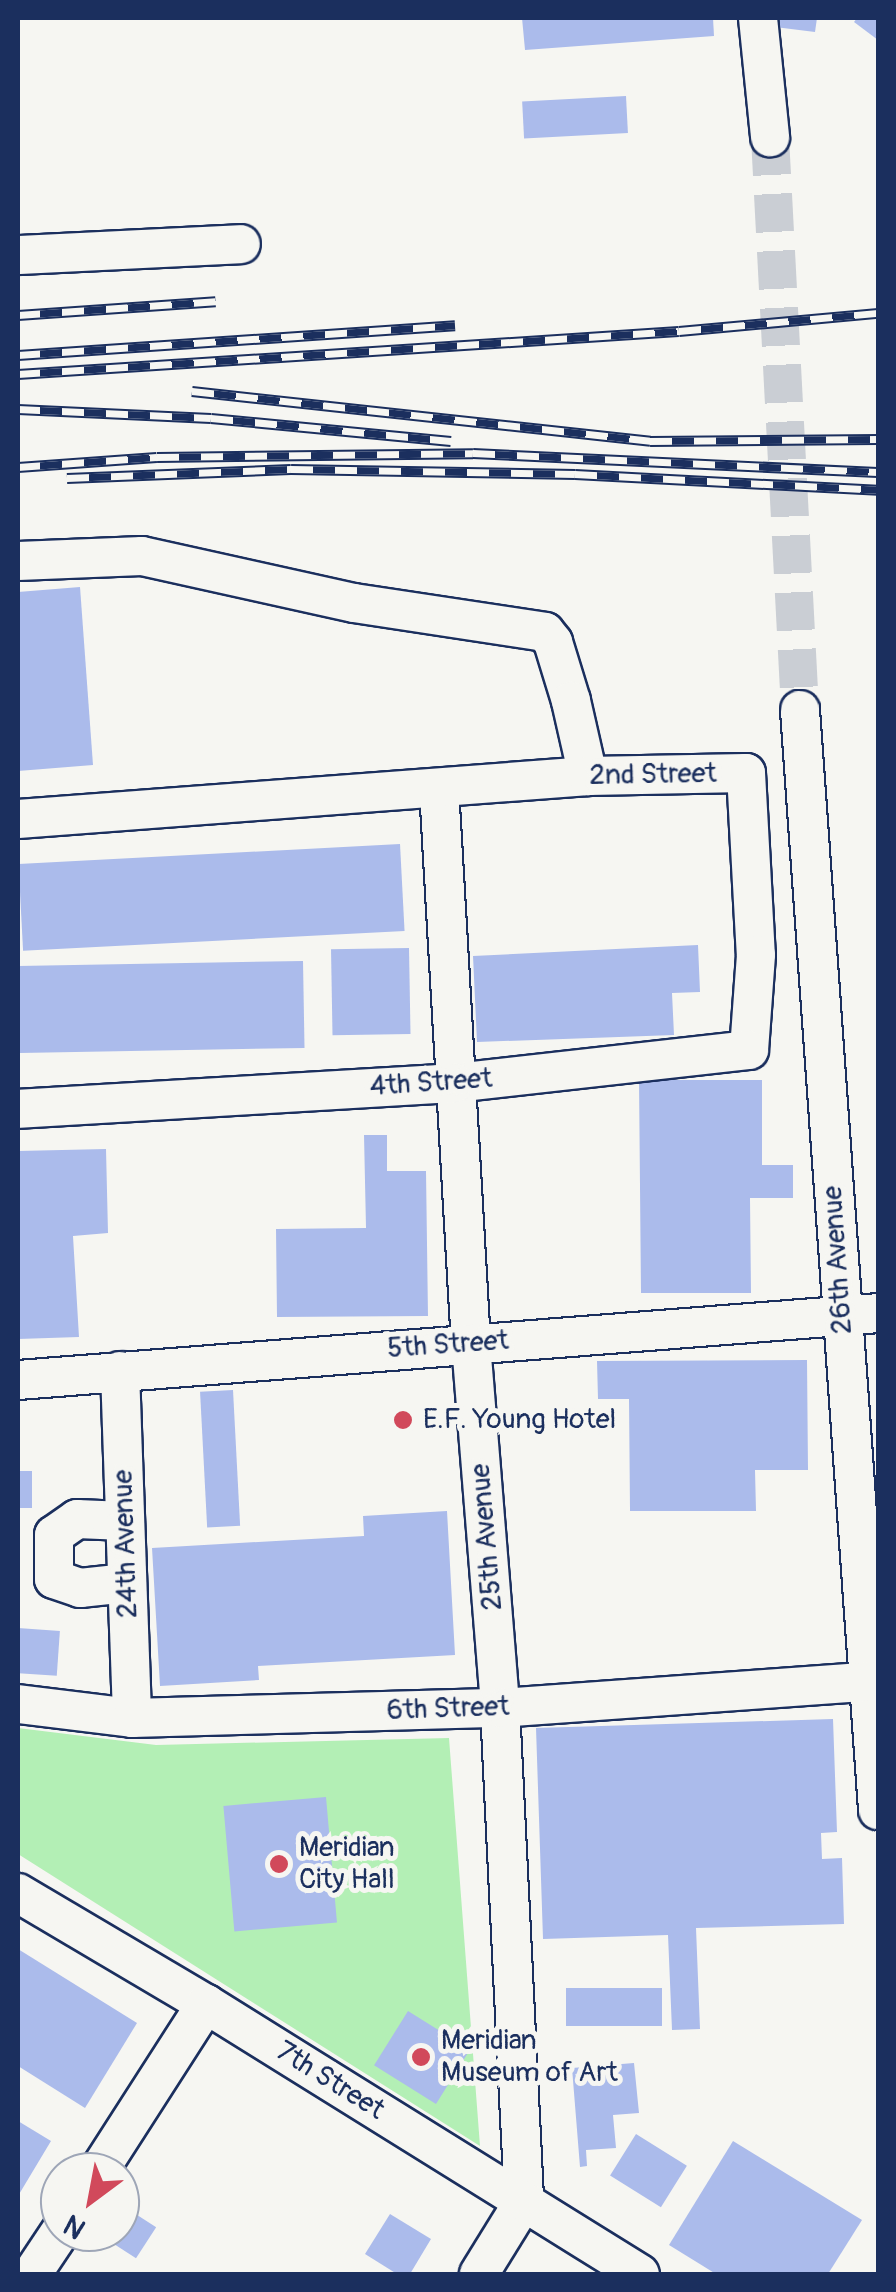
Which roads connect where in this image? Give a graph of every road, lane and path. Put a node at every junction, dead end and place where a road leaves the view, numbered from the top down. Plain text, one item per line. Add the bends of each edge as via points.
1 (758, 18) edge
2 (770, 137) tunnel mouth
3 (241, 244) dead end
4 (18, 256) edge
5 (18, 561) edge
6 (800, 710) tunnel mouth
7 (588, 776) junction
8 (439, 788) junction
9 (18, 819) edge
10 (816, 954) junction
11 (756, 955) junction
12 (455, 1083) junction
13 (18, 1109) edge
14 (860, 1314) edge
15 (472, 1344) junction
16 (120, 1371) junction
17 (18, 1380) edge
18 (125, 1522) junction
19 (127, 1583) junction
20 (875, 1681) edge
21 (18, 1704) edge
22 (500, 1708) junction
23 (132, 1718) junction
24 (878, 1810) edge
25 (18, 1893) edge
26 (206, 2004) junction
27 (111, 2152) edge
28 (524, 2202) junction
29 (47, 2252) edge
30 (32, 2274) edge
31 (479, 2274) edge
32 (640, 2274) edge

1 - 2 street
3 - 4 street
5 - 7 street via 142,556 354,604 545,632 571,701
6 - 10 street, 26th Avenue
7 - 8 street, 2nd Street
7 - 11 street, 2nd Street via 746,774
8 - 9 street, 2nd Street
8 - 12 street, 25th Avenue
10 - 11 street
10 - 14 street, 26th Avenue
11 - 12 street, 4th Street via 749,1050
12 - 13 street, 4th Street
12 - 15 street, 25th Avenue
14 - 15 street, 5th Street
14 - 20 street, 26th Avenue
15 - 16 street, 5th Street
15 - 22 street, 25th Avenue
16 - 17 street, 5th Street
16 - 18 street, 24th Avenue
18 - 19 street, 24th Avenue
18 - 19 street via 77,1519 54,1534 54,1579 80,1588
19 - 23 street, 24th Avenue
20 - 22 street, 6th Street
20 - 24 street, 26th Avenue
21 - 23 street, 6th Street
22 - 23 street, 6th Street
22 - 28 street, 25th Avenue
25 - 26 street, 7th Street
26 - 27 street
26 - 28 street, 7th Street
28 - 31 street
28 - 32 street, 7th Street
29 - 30 street

